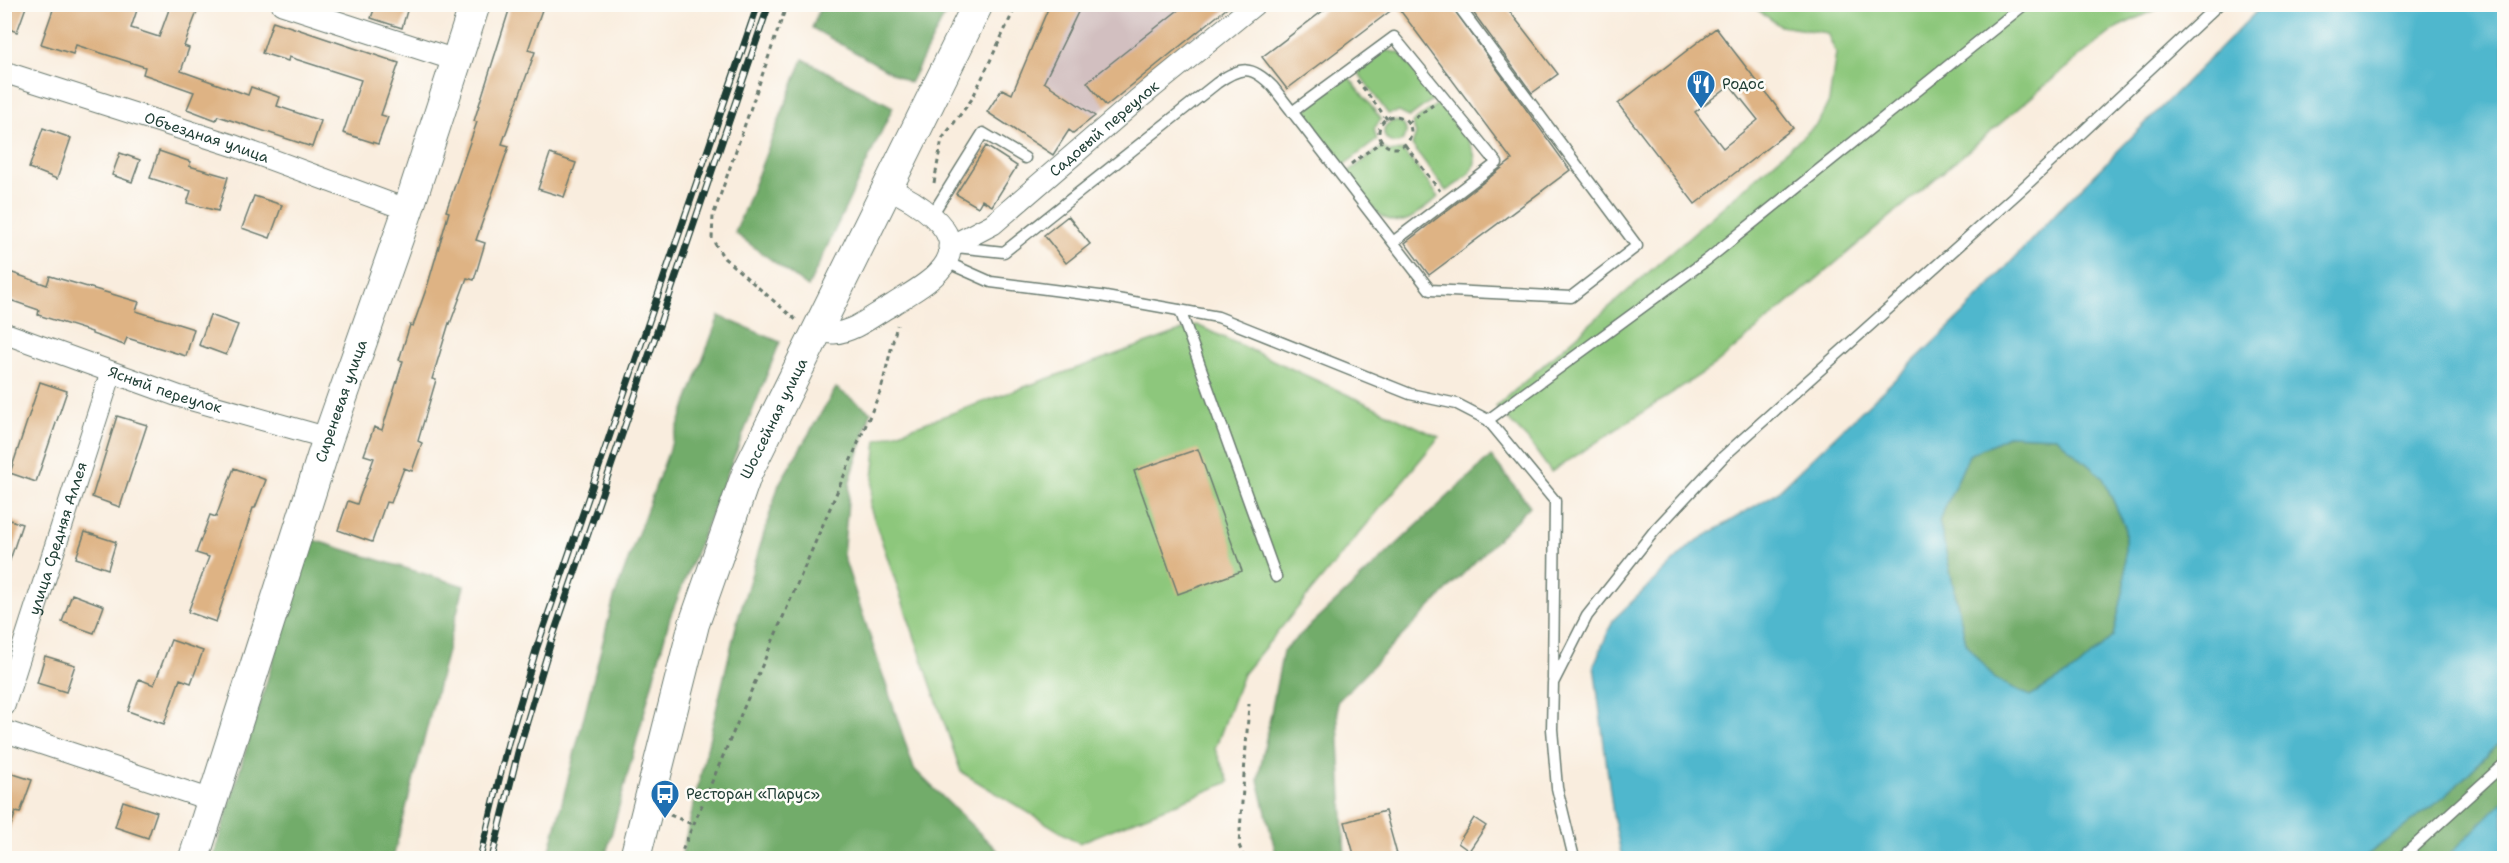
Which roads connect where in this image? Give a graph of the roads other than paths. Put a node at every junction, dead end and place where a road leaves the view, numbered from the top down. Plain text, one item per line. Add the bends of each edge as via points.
1 (282, 4) edge
2 (476, 4) edge
3 (978, 4) edge
4 (1255, 4) edge
5 (1457, 4) edge
6 (2025, 4) edge
7 (2219, 4) edge
8 (458, 61) junction
9 (4, 72) edge
10 (1292, 112) junction
11 (1025, 158) dead end
12 (886, 188) junction
13 (408, 210) junction
14 (935, 210) junction
15 (1393, 242) junction
16 (948, 254) junction
17 (1180, 310) junction
18 (816, 331) junction
19 (4, 333) edge
20 (111, 373) junction
21 (1488, 420) junction
22 (328, 438) junction
23 (1276, 577) dead end
24 (1553, 683) junction
25 (4, 706) edge
26 (4, 731) edge
27 (2505, 764) edge
28 (211, 800) junction
29 (194, 858) edge
30 (635, 858) edge
31 (1574, 858) edge
32 (2401, 858) edge

1 - 8 street
2 - 8 main road, Сиреневая улица
3 - 12 main road, Шоссейная улица
4 - 16 street, Садовый переулок via 1137,99 993,224
5 - 15 lane via 1637,246 1571,297 1430,290
6 - 21 lane via 1708,259
7 - 24 lane via 2022,189 1724,456 1655,530 1587,616
8 - 13 main road, Сиреневая улица
9 - 13 street, Объездная улица via 235,146
10 - 15 lane
10 - 15 lane via 1394,37 1497,163
10 - 16 lane via 1261,75 1252,70 1229,74 1004,252
11 - 14 lane via 983,133
12 - 14 street
12 - 18 main road, Шоссейная улица
13 - 22 main road, Сиреневая улица
14 - 16 street
16 - 17 lane via 991,282
16 - 18 street, Садовый переулок via 932,276 855,326 836,333
17 - 21 lane via 1218,317 1410,394 1456,404
17 - 23 lane
18 - 30 main road, Шоссейная улица via 747,473 694,624
19 - 20 street, Ясный переулок
20 - 22 street, Ясный переулок
20 - 25 street, улица Средняя Аллея
21 - 24 lane via 1555,501
22 - 28 main road, Сиреневая улица
24 - 31 lane via 1557,788
26 - 28 street
27 - 32 lane
28 - 29 main road, Сиреневая улица

